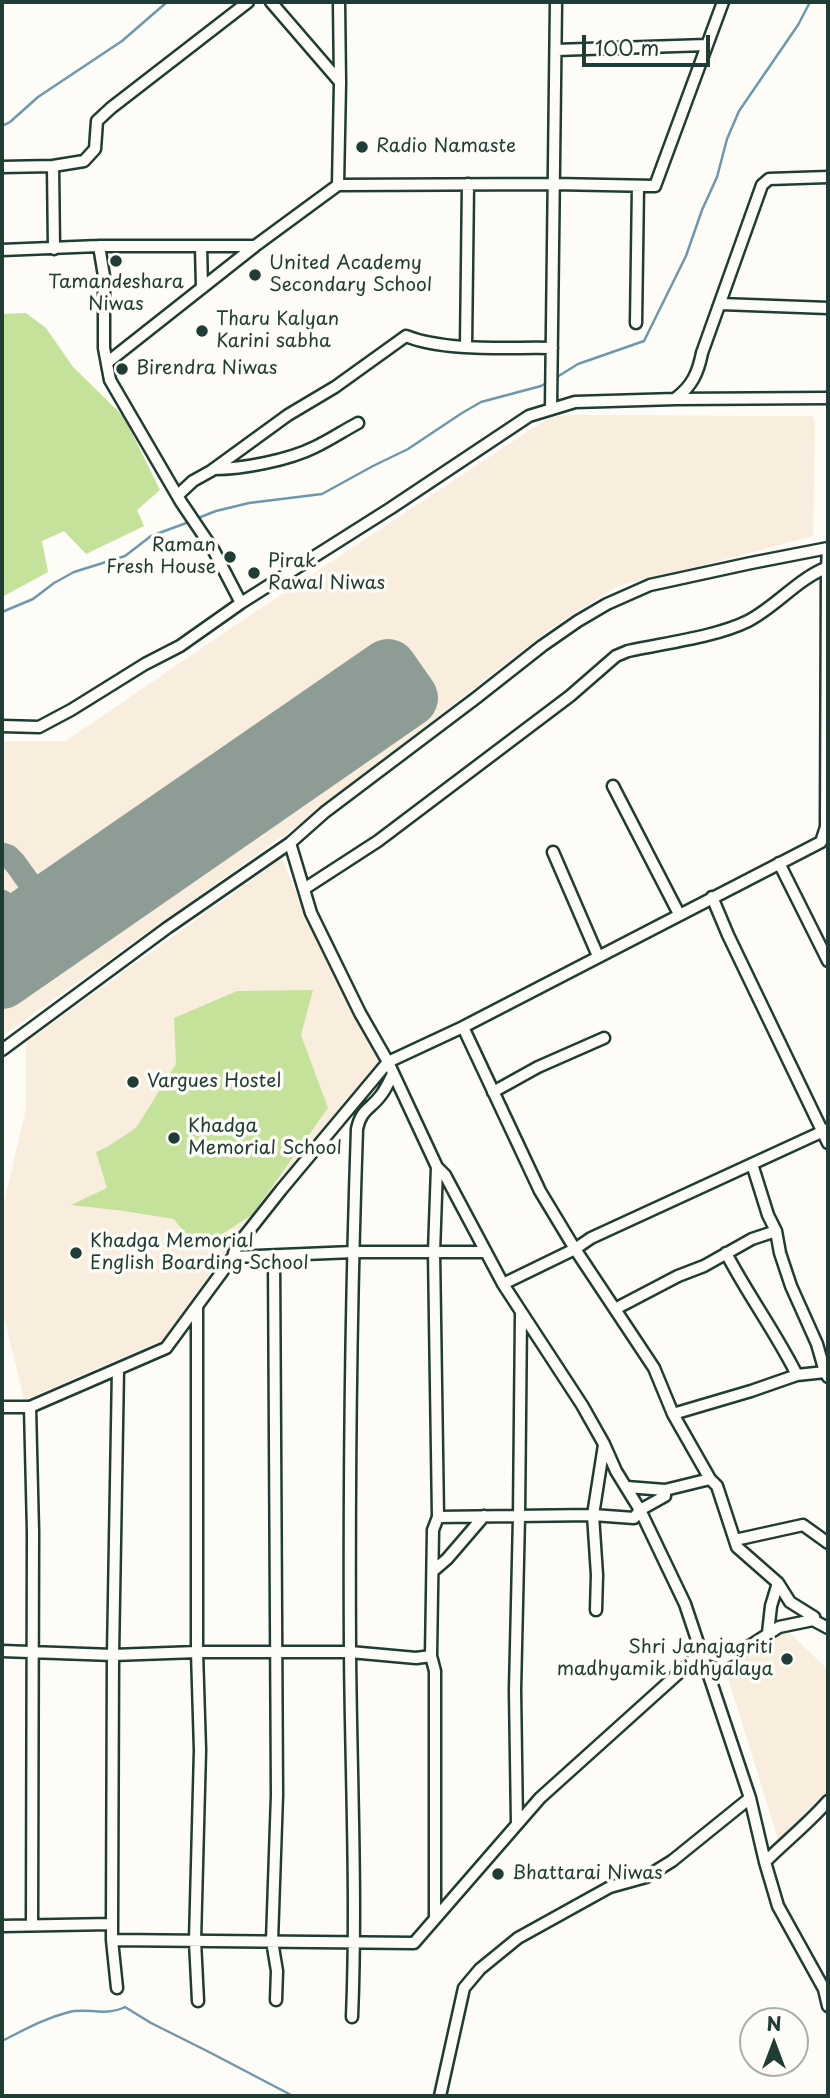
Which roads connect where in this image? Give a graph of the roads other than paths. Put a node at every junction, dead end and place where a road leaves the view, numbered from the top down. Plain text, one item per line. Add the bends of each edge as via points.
1 (248, 2) edge
2 (271, 2) edge
3 (339, 2) edge
4 (542, 2) edge
5 (556, 2) edge
6 (723, 2) edge
7 (706, 46) junction
8 (556, 50) junction
9 (340, 83) junction
10 (2, 166) edge
11 (53, 166) junction
12 (828, 177) edge
13 (468, 184) junction
14 (554, 184) junction
15 (338, 186) junction
16 (638, 186) junction
17 (99, 246) junction
18 (201, 246) junction
19 (255, 246) junction
20 (54, 249) junction
21 (2, 250) edge
22 (202, 288) junction
23 (721, 304) junction
24 (828, 308) edge
25 (636, 323) dead end
26 (466, 346) junction
27 (552, 348) junction
28 (108, 362) junction
29 (828, 398) edge
30 (676, 399) junction
31 (551, 408) junction
32 (358, 423) dead end
33 (213, 470) junction
34 (178, 495) junction
35 (828, 548) edge
36 (827, 567) edge
37 (241, 603) junction
38 (827, 681) edge
39 (2, 726) edge
40 (613, 786) dead end
41 (290, 843) junction
42 (825, 844) edge
43 (554, 852) dead end
44 (779, 863) junction
45 (304, 889) junction
46 (712, 897) junction
47 (679, 914) junction
48 (598, 956) junction
49 (828, 961) edge
50 (463, 1027) junction
51 (604, 1038) dead end
52 (2, 1050) edge
53 (388, 1062) junction
54 (393, 1074) junction
55 (493, 1092) junction
56 (825, 1130) edge
57 (828, 1143) edge
58 (752, 1164) junction
59 (437, 1167) junction
60 (776, 1231) junction
61 (575, 1249) junction
62 (353, 1252) junction
63 (434, 1252) junction
64 (485, 1252) junction
65 (726, 1254) junction
66 (274, 1256) junction
67 (233, 1257) junction
68 (503, 1284) junction
69 (197, 1308) junction
70 (615, 1309) junction
71 (521, 1313) junction
72 (118, 1369) junction
73 (797, 1375) junction
74 (827, 1375) edge
75 (30, 1407) junction
76 (2, 1408) edge
77 (673, 1414) junction
78 (604, 1444) junction
79 (710, 1479) junction
80 (627, 1487) junction
81 (665, 1490) junction
82 (640, 1510) junction
83 (593, 1515) junction
84 (484, 1516) junction
85 (438, 1517) junction
86 (519, 1517) junction
87 (735, 1540) junction
88 (828, 1544) edge
89 (433, 1571) junction
90 (778, 1583) junction
91 (596, 1610) dead end
92 (813, 1620) junction
93 (828, 1628) edge
94 (768, 1633) junction
95 (2, 1651) edge
96 (33, 1651) junction
97 (700, 1651) junction
98 (197, 1652) junction
99 (351, 1652) junction
100 (275, 1653) junction
101 (113, 1655) junction
102 (431, 1656) junction
103 (750, 1798) junction
104 (828, 1801) edge
105 (517, 1824) junction
106 (765, 1862) junction
107 (435, 1919) junction
108 (112, 1924) junction
109 (32, 1925) junction
110 (2, 1926) edge
111 (112, 1940) junction
112 (195, 1941) junction
113 (272, 1941) junction
114 (355, 1942) junction
115 (117, 1988) dead end
116 (276, 2000) dead end
117 (198, 2001) dead end
118 (828, 2007) edge
119 (352, 2017) dead end
120 (440, 2096) edge

1 - 11 street via 97,121 95,149 84,162
2 - 9 street
3 - 9 street
4 - 5 street
5 - 8 street
6 - 7 street
7 - 8 street
7 - 16 street via 655,186
8 - 14 street
9 - 15 street
10 - 11 street
11 - 20 street
12 - 23 street via 769,179 762,185
13 - 14 street
13 - 15 street
13 - 26 street
14 - 16 street
14 - 27 street
15 - 19 street
16 - 25 street
17 - 18 street
17 - 20 street
17 - 28 street
18 - 19 street
18 - 22 street
19 - 22 street
20 - 21 street
22 - 28 street
23 - 24 street
23 - 30 street via 697,375
26 - 27 street
26 - 33 street via 406,336
27 - 31 street
28 - 34 street via 110,380
29 - 30 street
30 - 31 street via 575,402
31 - 37 street via 529,416
32 - 33 street via 312,449 274,461
33 - 34 street
34 - 37 street
35 - 36 street
35 - 41 street via 650,586 607,604 541,646
36 - 38 street
36 - 45 street via 751,620 730,629 616,656 379,841
37 - 39 street via 180,646 39,727
38 - 42 street
40 - 47 street
41 - 45 street
41 - 52 street
42 - 44 street
43 - 48 street
44 - 46 street
44 - 49 street
45 - 53 street via 316,924
46 - 47 street
46 - 56 street
47 - 48 street
48 - 50 street
50 - 53 street
50 - 55 street
51 - 55 street
53 - 54 street
53 - 67 street via 281,1190
54 - 59 street
54 - 62 street via 359,1119
55 - 61 street via 540,1191
56 - 57 street
56 - 58 street
58 - 60 street
58 - 61 street
59 - 63 street
59 - 64 street
60 - 65 street
60 - 74 street via 791,1286
61 - 68 street
61 - 70 street
62 - 63 street
62 - 66 street
62 - 99 street
63 - 64 street
63 - 85 street
64 - 68 street
65 - 70 street
65 - 73 street
66 - 67 street
66 - 100 street
67 - 69 street
68 - 71 street
69 - 72 street via 166,1348
69 - 98 street
70 - 77 street via 654,1368
71 - 78 street
71 - 86 street
72 - 75 street
72 - 101 street
73 - 74 street
73 - 77 street
75 - 76 street
75 - 96 street
77 - 79 street
78 - 80 street
78 - 83 street
79 - 81 street
79 - 87 street via 717,1486
80 - 81 street
80 - 82 street
81 - 82 street via 664,1496
82 - 83 street via 634,1518
82 - 97 street via 685,1604
83 - 86 street
83 - 91 street
84 - 85 street
84 - 86 street
84 - 89 street
85 - 89 street via 433,1530
86 - 105 street
87 - 88 street via 803,1525
87 - 90 street via 745,1556
89 - 102 street
90 - 92 street via 790,1602
90 - 94 street
92 - 93 street
92 - 94 street
94 - 97 street via 722,1658
95 - 96 street
96 - 101 street
96 - 109 street
97 - 103 street
97 - 105 street
98 - 100 street
98 - 101 street
98 - 112 street via 200,1750
99 - 100 street
99 - 102 street
99 - 114 street
100 - 113 street via 278,1795
101 - 108 street
102 - 107 street via 435,1671
103 - 106 street
103 - 120 street via 672,1861 646,1877 610,1887 518,1938 480,1969 464,1988
104 - 106 street
105 - 107 street
106 - 118 street via 778,1906 824,1989
107 - 114 street via 414,1943
108 - 109 street
108 - 111 street
109 - 110 street
111 - 112 street
111 - 115 street
112 - 113 street
112 - 117 street
113 - 114 street
113 - 116 street
114 - 119 street

